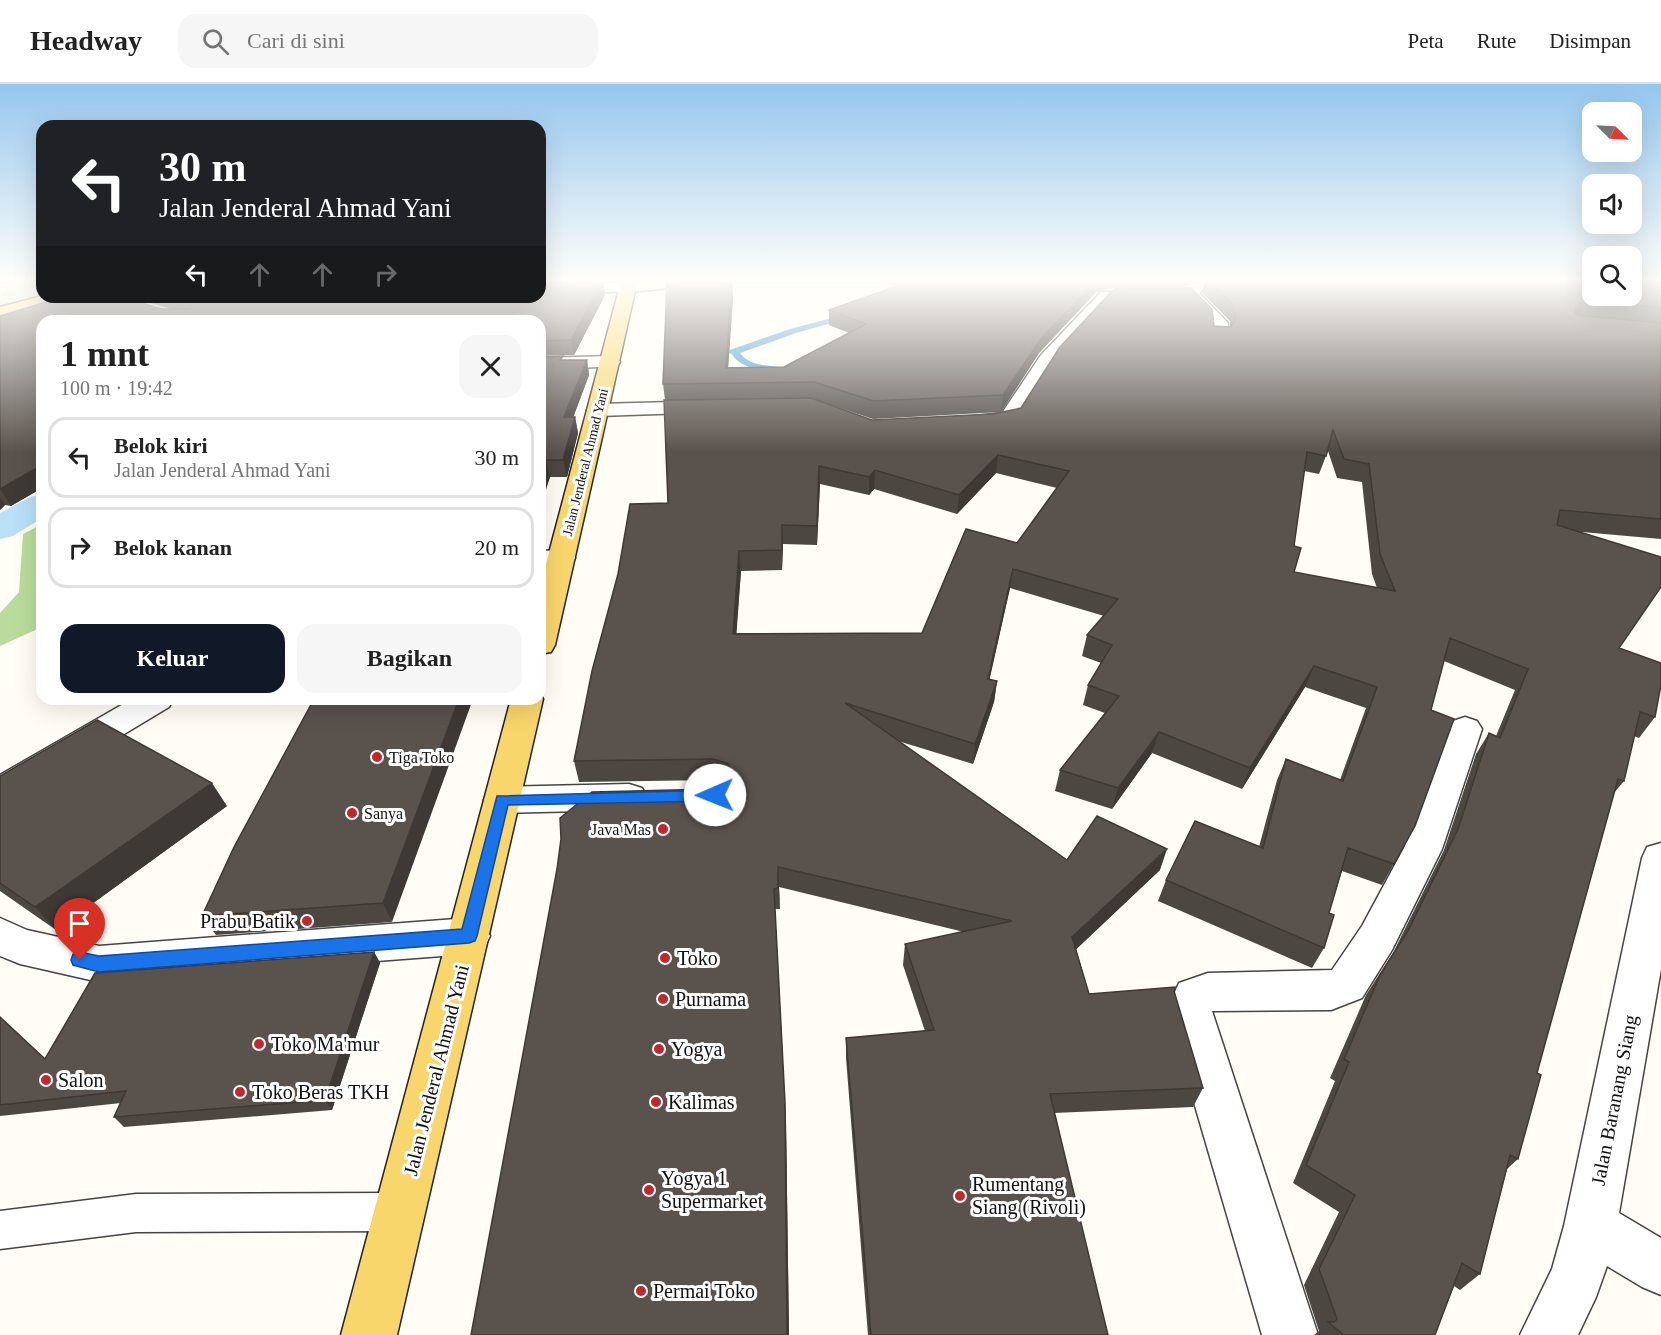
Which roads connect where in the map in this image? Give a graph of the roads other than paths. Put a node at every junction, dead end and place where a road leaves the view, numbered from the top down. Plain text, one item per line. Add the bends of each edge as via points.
1 (616, 336) edge
2 (1069, 336) edge
3 (610, 362) junction
4 (546, 364) edge
5 (735, 407) edge
6 (598, 410) junction
7 (958, 423) edge
8 (551, 559) edge
9 (546, 598) edge
10 (147, 705) edge
11 (526, 705) edge
12 (1465, 729) dead end
13 (0, 792) edge
14 (656, 796) edge
15 (502, 800) junction
16 (1661, 858) edge
17 (1656, 912) edge
18 (0, 936) edge
19 (469, 936) junction
20 (400, 1212) junction
21 (1590, 1226) junction
22 (0, 1230) edge
23 (1661, 1268) edge
24 (369, 1335) edge
25 (1290, 1335) edge
26 (1548, 1335) edge

1 - 3 main road, Jalan Jenderal Ahmad Yani
2 - 7 street via 1048,359 1019,404 991,422
3 - 4 street
3 - 6 main road, Jalan Jenderal Ahmad Yani
5 - 6 street
6 - 8 main road, Jalan Jenderal Ahmad Yani
8 - 9 main road, Jalan Jenderal Ahmad Yani
10 - 13 street
11 - 15 main road, Jalan Jenderal Ahmad Yani
12 - 25 street via 1423,849 1377,938 1347,984 1331,992 1208,992 1195,997 1190,1010
14 - 15 street
15 - 19 main road, Jalan Jenderal Ahmad Yani
16 - 17 street, Jalan Baranang Siang
17 - 21 street, Jalan Baranang Siang
18 - 19 street via 20,946 99,964
19 - 20 main road, Jalan Jenderal Ahmad Yani
20 - 22 lane via 136,1213
20 - 24 main road, Jalan Jenderal Ahmad Yani
21 - 23 street
21 - 26 street, Jalan Baranang Siang via 1577,1278

